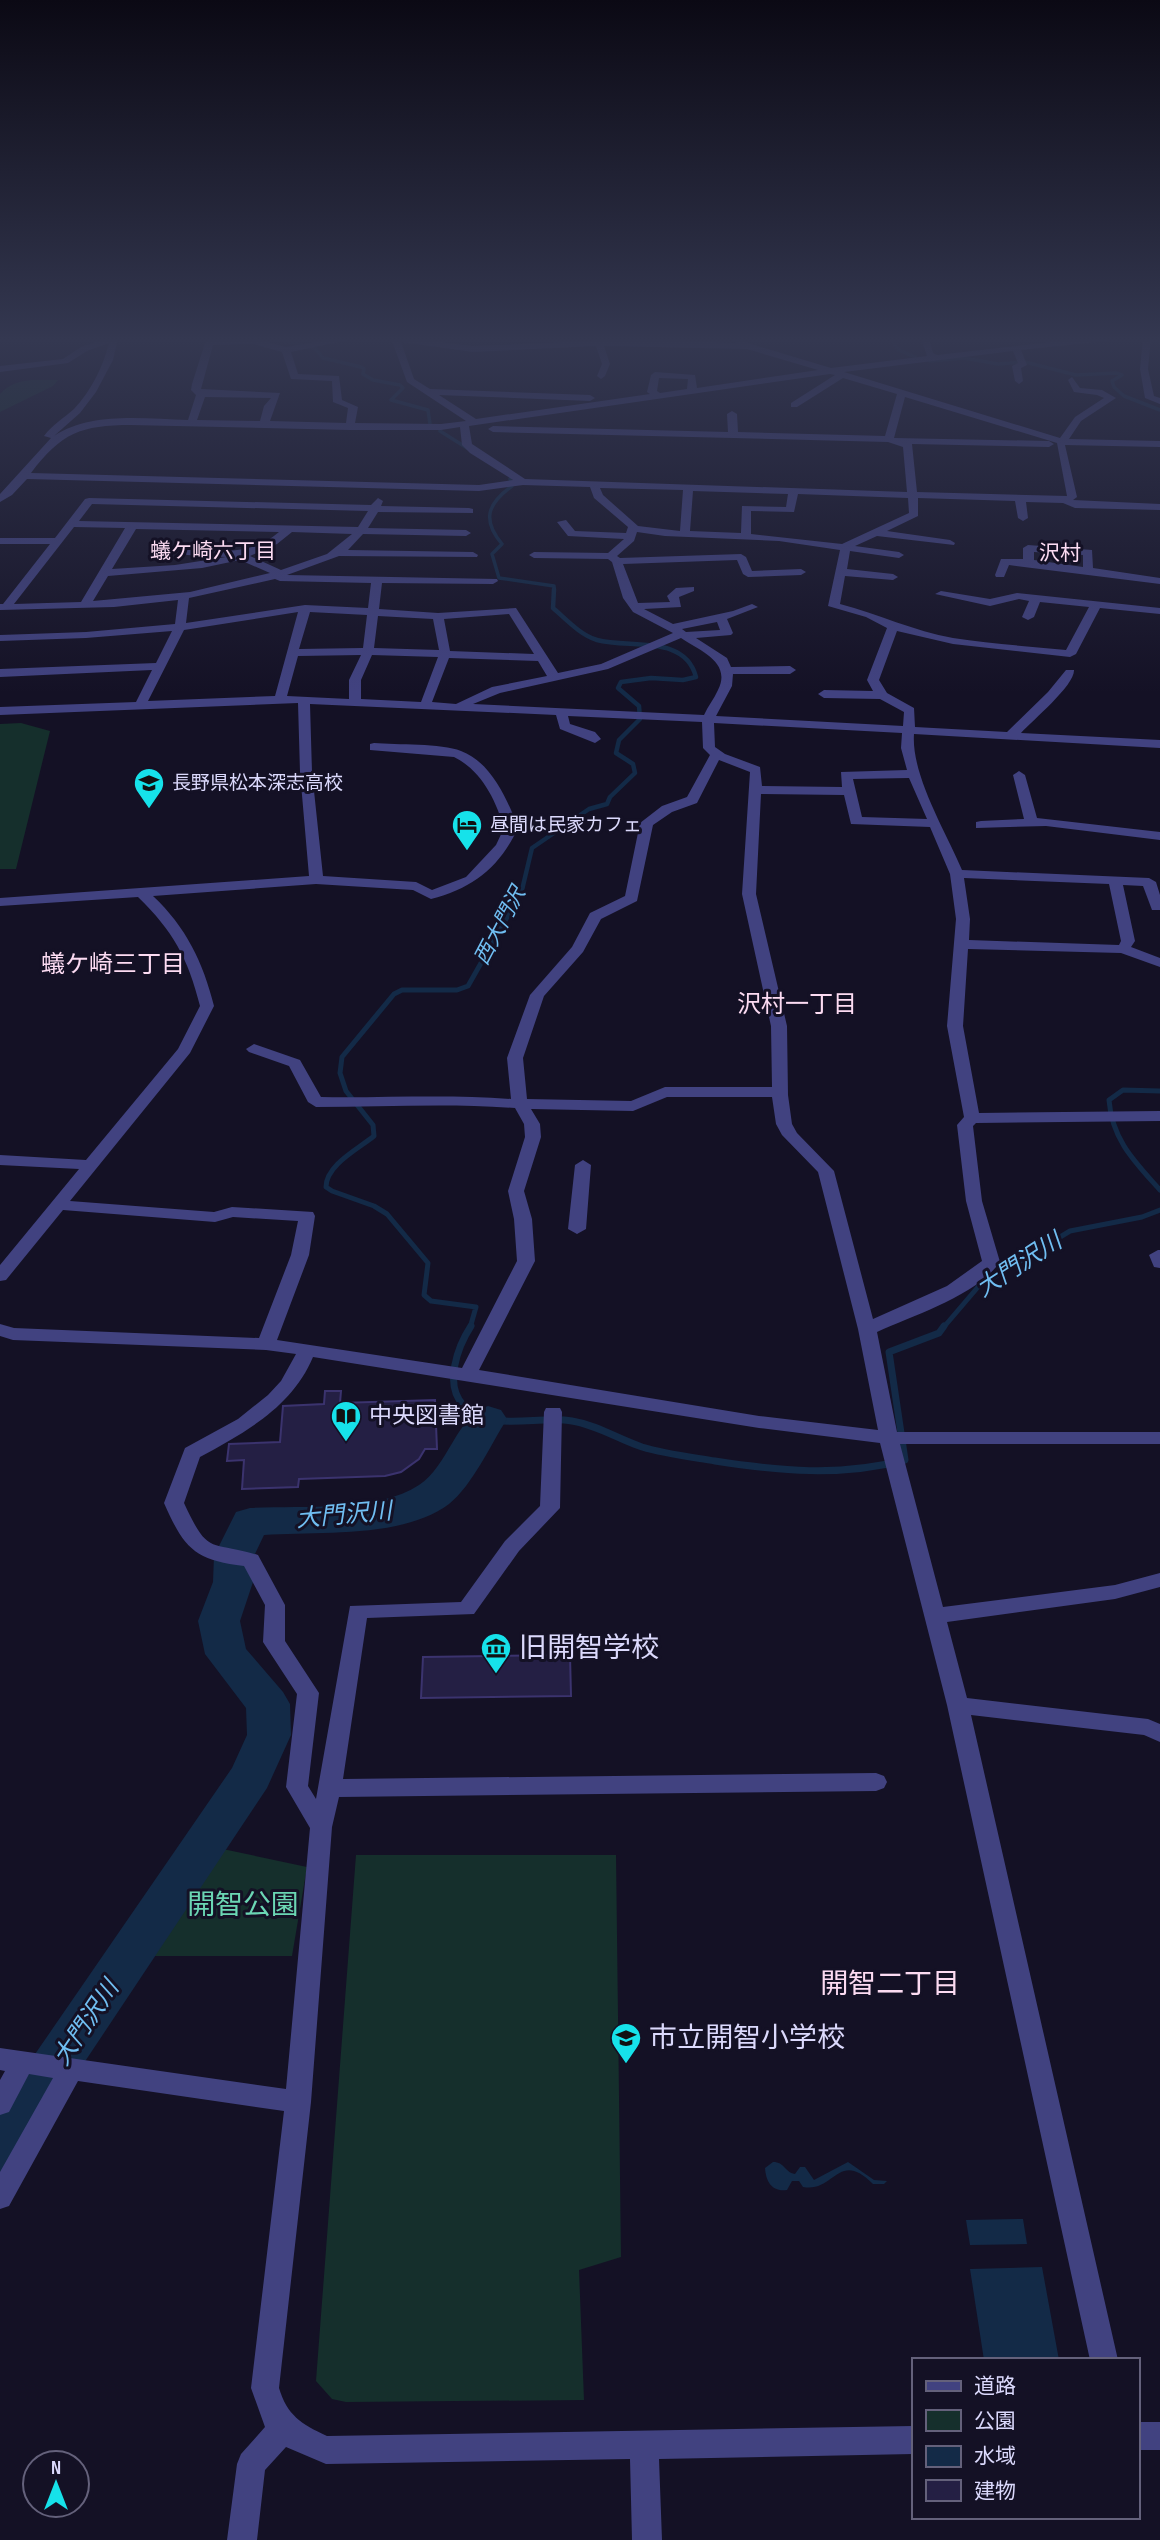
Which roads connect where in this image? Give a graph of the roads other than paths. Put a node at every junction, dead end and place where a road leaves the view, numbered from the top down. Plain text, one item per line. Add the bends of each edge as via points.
1 (40, 457) edge
2 (482, 457) edge
3 (909, 457) edge
4 (1064, 457) edge
5 (24, 477) junction
6 (158, 480) junction
7 (523, 482) junction
8 (379, 485) junction
9 (594, 485) junction
10 (688, 487) junction
11 (479, 488) junction
12 (794, 490) junction
13 (913, 494) junction
14 (1020, 498) junction
15 (0, 499) edge
16 (1065, 500) junction
17 (142, 503) junction
18 (230, 505) junction
19 (376, 509) junction
20 (1160, 509) edge
21 (469, 511) junction
22 (1023, 518) dead end
23 (562, 522) dead end
24 (70, 524) junction
25 (132, 526) junction
26 (218, 527) junction
27 (199, 528) junction
28 (289, 529) junction
29 (360, 531) junction
30 (632, 532) junction
31 (874, 532) junction
32 (466, 533) junction
33 (685, 533) junction
34 (746, 537) junction
35 (0, 541) edge
36 (57, 541) junction
37 (950, 544) dead end
38 (846, 546) junction
39 (187, 552) junction
40 (338, 553) junction
41 (534, 555) dead end
42 (899, 555) dead end
43 (243, 557) junction
44 (614, 558) junction
45 (1029, 562) junction
46 (480, 564) junction
47 (180, 567) junction
48 (801, 572) dead end
49 (841, 572) junction
50 (1088, 572) junction
51 (103, 573) junction
52 (1000, 575) dead end
53 (275, 576) junction
54 (893, 577) dead end
55 (377, 580) junction
56 (1160, 581) edge
57 (690, 589) dead end
58 (941, 594) dead end
59 (184, 597) junction
60 (1036, 598) junction
61 (1096, 604) junction
62 (85, 605) junction
63 (635, 606) junction
64 (2, 607) edge
65 (752, 607) dead end
66 (304, 608) junction
67 (1160, 611) edge
68 (373, 612) junction
69 (438, 616) junction
70 (721, 617) junction
71 (1028, 617) dead end
72 (891, 626) junction
73 (180, 627) junction
74 (679, 632) junction
75 (997, 632) dead end
76 (0, 638) edge
77 (989, 646) junction
78 (368, 652) junction
79 (294, 653) junction
80 (445, 654) junction
81 (542, 658) junction
82 (158, 666) junction
83 (790, 670) dead end
84 (727, 671) junction
85 (1070, 672) dead end
86 (0, 673) edge
87 (554, 677) junction
88 (824, 694) dead end
89 (881, 695) junction
90 (280, 699) junction
91 (304, 701) junction
92 (355, 703) junction
93 (140, 705) junction
94 (425, 706) junction
95 (455, 708) junction
96 (0, 711) edge
97 (561, 712) junction
98 (709, 719) junction
99 (910, 730) junction
100 (1011, 735) junction
101 (595, 739) dead end
102 (1160, 744) edge
103 (374, 747) dead end
104 (716, 755) junction
105 (914, 774) junction
106 (1018, 775) dead end
107 (756, 790) junction
108 (849, 791) junction
109 (1031, 822) junction
110 (933, 823) junction
111 (981, 825) dead end
112 (1160, 836) edge
113 (957, 874) junction
114 (316, 880) junction
115 (1115, 880) junction
116 (142, 893) junction
117 (0, 902) edge
118 (1157, 907) dead end
119 (960, 944) junction
120 (1123, 950) junction
121 (1160, 963) edge
122 (254, 1049) dead end
123 (780, 1093) junction
124 (520, 1104) junction
125 (1160, 1116) edge
126 (972, 1118) junction
127 (0, 1160) edge
128 (89, 1165) junction
129 (583, 1166) dead end
130 (58, 1205) junction
131 (577, 1229) dead end
132 (0, 1276) edge
133 (867, 1329) junction
134 (0, 1330) edge
135 (266, 1344) junction
136 (307, 1350) junction
137 (461, 1373) junction
138 (553, 1416) dead end
139 (899, 1438) junction
140 (1160, 1438) edge
141 (1160, 1580) edge
142 (935, 1616) junction
143 (958, 1705) junction
144 (1160, 1734) edge
145 (876, 1782) dead end
146 (330, 1788) junction
147 (321, 1827) junction
148 (18, 2061) edge
149 (69, 2068) junction
150 (298, 2102) junction
151 (0, 2104) edge
152 (0, 2197) edge
153 (1104, 2358) edge
154 (282, 2430) junction
155 (1139, 2435) edge
156 (1160, 2436) edge
157 (912, 2440) edge
158 (644, 2445) junction
159 (242, 2540) edge
160 (647, 2540) edge

1 - 5 street
2 - 7 street
3 - 13 street
4 - 16 street via 1072,497
5 - 6 street
5 - 15 street
6 - 8 street
6 - 17 street
7 - 9 street
7 - 11 street
8 - 11 street
8 - 19 street via 382,490
9 - 10 street
9 - 30 street via 598,496 623,515
10 - 12 street
10 - 33 street
11 - 21 street
12 - 13 street
12 - 34 street via 790,510 746,508
13 - 14 street
13 - 31 street via 914,514
14 - 16 street
14 - 22 street
16 - 20 street via 1075,505
17 - 18 street
17 - 24 street via 89,501
18 - 19 street
18 - 26 street
19 - 21 street
19 - 29 street
21 - 32 street
23 - 30 street via 572,534
24 - 25 street
24 - 36 street
25 - 27 street
25 - 51 street
26 - 27 street
26 - 28 street
27 - 39 street
28 - 29 street
28 - 43 street
29 - 32 street
29 - 40 street
30 - 33 street
30 - 44 street
31 - 37 street
31 - 38 street
32 - 46 street
33 - 34 street
34 - 38 street
35 - 36 street
36 - 64 street
38 - 42 street
38 - 49 street
39 - 43 street
39 - 47 street
40 - 46 street
40 - 53 street
41 - 44 street
43 - 47 street
43 - 53 street
44 - 48 street via 741,557 748,574
44 - 63 street
45 - 50 street
45 - 50 street via 1028,548 1088,552
45 - 52 street via 1005,561
46 - 55 street via 493,581
47 - 51 street
49 - 54 street
49 - 72 street via 834,606
50 - 56 street
51 - 62 street
53 - 55 street
53 - 59 street
55 - 68 street
57 - 63 street via 673,596 677,605
58 - 60 street via 992,603 1017,596
59 - 62 street
59 - 73 street
60 - 61 street
60 - 71 street
61 - 67 street
61 - 77 street via 1070,654
62 - 64 street
63 - 74 street
65 - 70 street
66 - 68 street
66 - 73 street
66 - 79 street
68 - 69 street
68 - 78 street
69 - 80 street
69 - 81 street via 512,610
70 - 74 street
70 - 74 street via 727,634
72 - 77 street
72 - 89 street via 873,680
73 - 76 street
73 - 82 street
74 - 84 street via 723,660
74 - 87 street via 604,667
75 - 77 street
78 - 79 street
78 - 80 street
78 - 92 street via 355,680
79 - 90 street
80 - 81 street
80 - 94 street
81 - 87 street
82 - 86 street
82 - 93 street
83 - 84 street
84 - 98 street via 727,689
85 - 100 street
87 - 95 street via 496,690
88 - 89 street
89 - 99 street via 911,711
90 - 91 street
90 - 93 street
91 - 92 street
91 - 114 street
92 - 94 street
93 - 96 street
94 - 95 street
95 - 97 street
97 - 98 street
97 - 101 street via 564,726
98 - 99 street
98 - 104 street via 709,748
99 - 100 street
99 - 105 street via 907,748
100 - 102 street
103 - 114 street via 468,757 501,799 511,828 502,847 471,880 432,895 416,886
104 - 107 street via 756,770
104 - 124 street via 692,800 647,823 632,898 596,916 579,949 537,995 516,1058
105 - 108 street via 846,775
105 - 110 street
106 - 109 street
107 - 108 street
107 - 123 street via 749,894 779,1026
108 - 110 street via 856,821
109 - 111 street
109 - 112 street
110 - 113 street
113 - 115 street
113 - 119 street via 963,919
114 - 116 street
115 - 118 street via 1149,882
115 - 120 street via 1128,941
116 - 117 street
116 - 128 street via 187,942 207,1006 185,1050
119 - 120 street
119 - 126 street via 955,1026
120 - 121 street
122 - 124 street via 295,1063 316,1102 470,1100
123 - 124 street via 665,1092 633,1106
123 - 133 street via 790,1135 826,1171
124 - 137 street via 532,1124 533,1137 516,1191 526,1261
125 - 126 street
126 - 133 street via 965,1125 974,1202 991,1262 966,1282
127 - 128 street
128 - 130 street
129 - 131 street
130 - 132 street
130 - 135 street via 215,1217 232,1212 307,1216 300,1255
133 - 139 street
134 - 135 street
135 - 136 street
136 - 137 street
136 - 147 street via 299,1373 278,1396 248,1422 192,1452 174,1503 188,1535 203,1552 251,1560 275,1605 274,1642 308,1693 297,1787
137 - 139 street via 759,1422
138 - 146 street via 550,1508 512,1546 467,1609 357,1611
139 - 140 street
139 - 142 street via 895,1464
141 - 142 street via 1115,1592
142 - 143 street
143 - 144 street via 1148,1727
143 - 153 street
145 - 146 street
146 - 147 street
147 - 150 street
148 - 149 street
148 - 151 street
149 - 150 street
149 - 152 street
150 - 154 street via 265,2388
154 - 158 street via 326,2450
154 - 159 street via 251,2464
155 - 156 street
157 - 158 street
158 - 160 street

